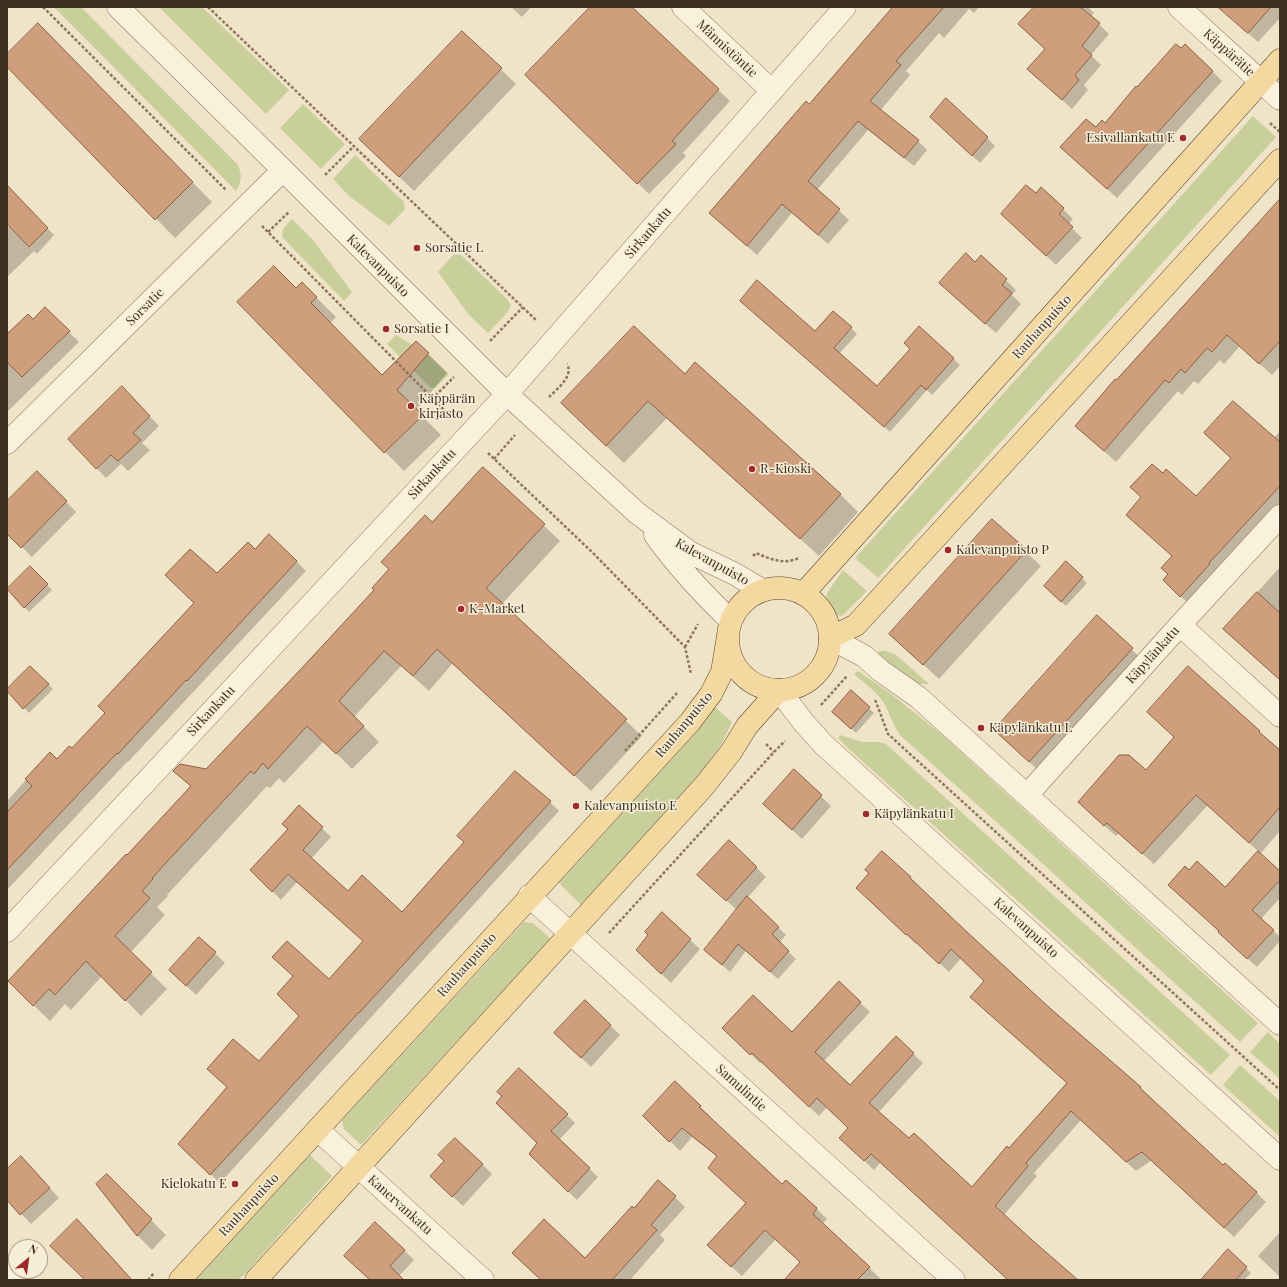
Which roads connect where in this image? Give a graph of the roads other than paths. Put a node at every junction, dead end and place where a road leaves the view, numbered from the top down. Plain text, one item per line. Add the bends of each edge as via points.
1 (118, 7) edge
2 (683, 7) edge
3 (845, 7) edge
4 (1179, 7) edge
5 (1280, 60) edge
6 (1261, 82) junction
7 (772, 91) junction
8 (1280, 99) edge
9 (1280, 160) edge
10 (283, 170) junction
11 (507, 394) junction
12 (7, 443) edge
13 (1280, 516) edge
14 (644, 519) junction
15 (762, 590) junction
16 (803, 594) junction
17 (1180, 625) junction
18 (729, 629) junction
19 (830, 638) junction
20 (779, 690) junction
21 (1280, 716) edge
22 (1027, 795) junction
23 (529, 896) junction
24 (7, 931) edge
25 (571, 935) junction
26 (1280, 1024) edge
27 (318, 1130) junction
28 (1280, 1159) edge
29 (359, 1167) junction
30 (7, 1266) edge
31 (21, 1280) edge
32 (180, 1280) edge
33 (256, 1280) edge
34 (483, 1280) edge
35 (954, 1280) edge

1 - 10 street, Kalevanpuisto
2 - 7 street, Männistöntie
3 - 7 street, Sirkankatu
4 - 6 street, Käppärätie
5 - 6 main road, Rauhanpuisto
6 - 8 street, Käppärätie
6 - 16 main road, Rauhanpuisto
7 - 11 street, Sirkankatu
9 - 19 main road via 856,625
10 - 11 street, Kalevanpuisto
10 - 12 street, Sorsatie
11 - 14 street, Kalevanpuisto
11 - 24 street, Sirkankatu
13 - 17 street, Käpylänkatu
14 - 15 street, Kalevanpuisto via 691,553
14 - 18 street, Kalevanpuisto via 670,555 710,601
15 - 16 main road via 788,588
15 - 18 main road via 743,602
16 - 19 main road via 824,613
17 - 21 street
17 - 22 street, Käpylänkatu
18 - 20 main road via 730,653 737,668 748,680 763,688
18 - 23 main road, Rauhanpuisto via 722,672 711,694 690,722
19 - 20 main road via 828,654 821,668 809,680 795,687
19 - 22 street via 864,656 918,697
20 - 25 main road via 747,726 706,785
20 - 28 street, Kalevanpuisto via 824,745
22 - 26 street
23 - 25 street, Samulintie
23 - 27 main road, Rauhanpuisto
25 - 29 main road
25 - 35 street, Samulintie
27 - 29 street, Kanervankatu
27 - 32 main road, Rauhanpuisto
29 - 33 main road
29 - 34 street, Kanervankatu
30 - 31 street

